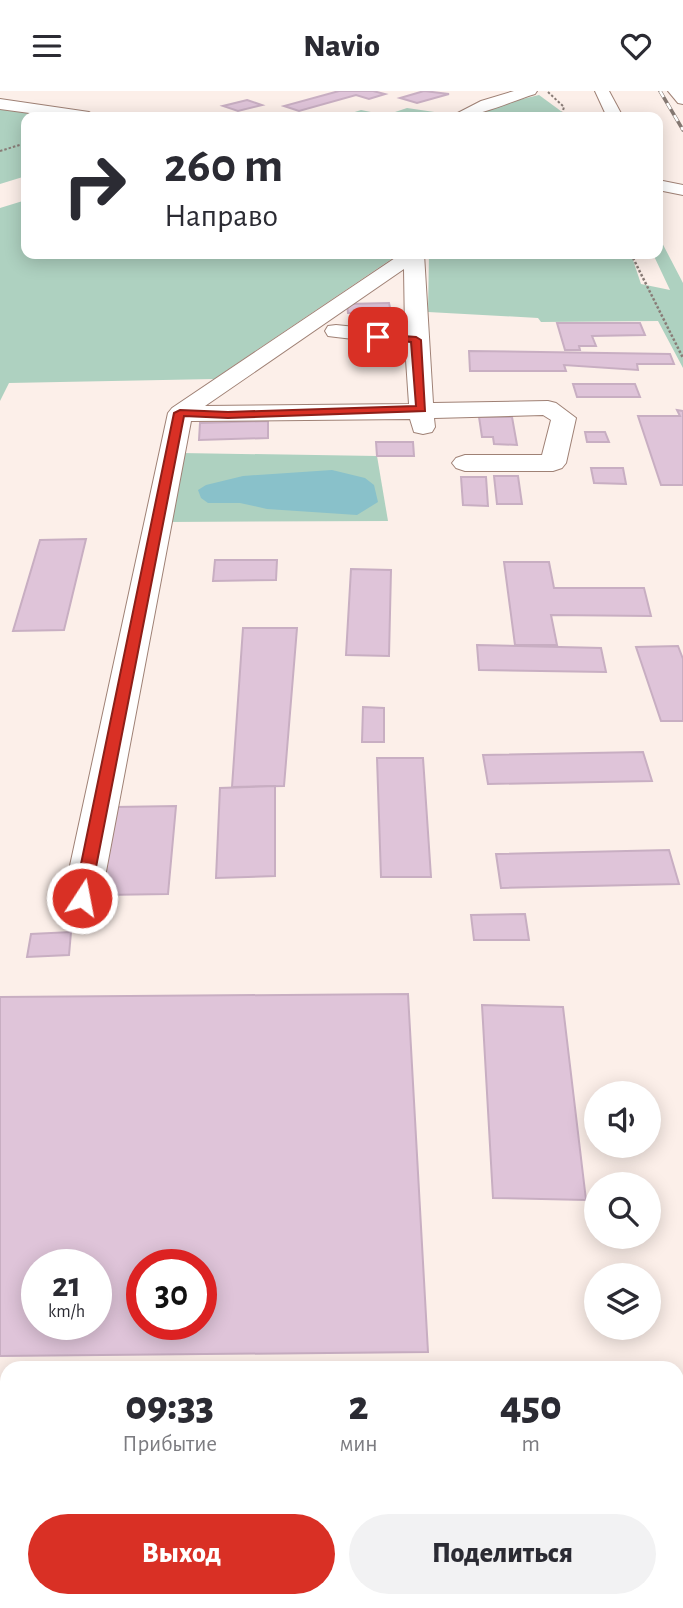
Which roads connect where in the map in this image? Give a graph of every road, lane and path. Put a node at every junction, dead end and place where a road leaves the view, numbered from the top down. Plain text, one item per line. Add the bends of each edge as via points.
1 (530, 91) edge
2 (547, 91) edge
3 (602, 91) edge
4 (675, 91) edge
5 (683, 100) edge
6 (0, 104) edge
7 (55, 112) edge
8 (469, 112) edge
9 (562, 112) edge
10 (612, 112) edge
11 (21, 145) edge
12 (0, 151) edge
13 (663, 186) edge
14 (683, 190) edge
15 (407, 259) edge
16 (414, 259) edge
17 (634, 259) edge
18 (335, 331) dead end
19 (416, 340) junction
20 (683, 358) edge
21 (180, 413) junction
22 (422, 418) junction
23 (465, 463) dead end
24 (82, 898) dead end

1 - 8 street
2 - 9 path via 564,107
3 - 10 street
4 - 5 street
6 - 7 street
11 - 12 path
13 - 14 street
15 - 21 street
16 - 19 street
17 - 20 path
18 - 19 street
19 - 22 street
21 - 22 street
21 - 24 street
22 - 23 street via 548,408 564,418 554,463

